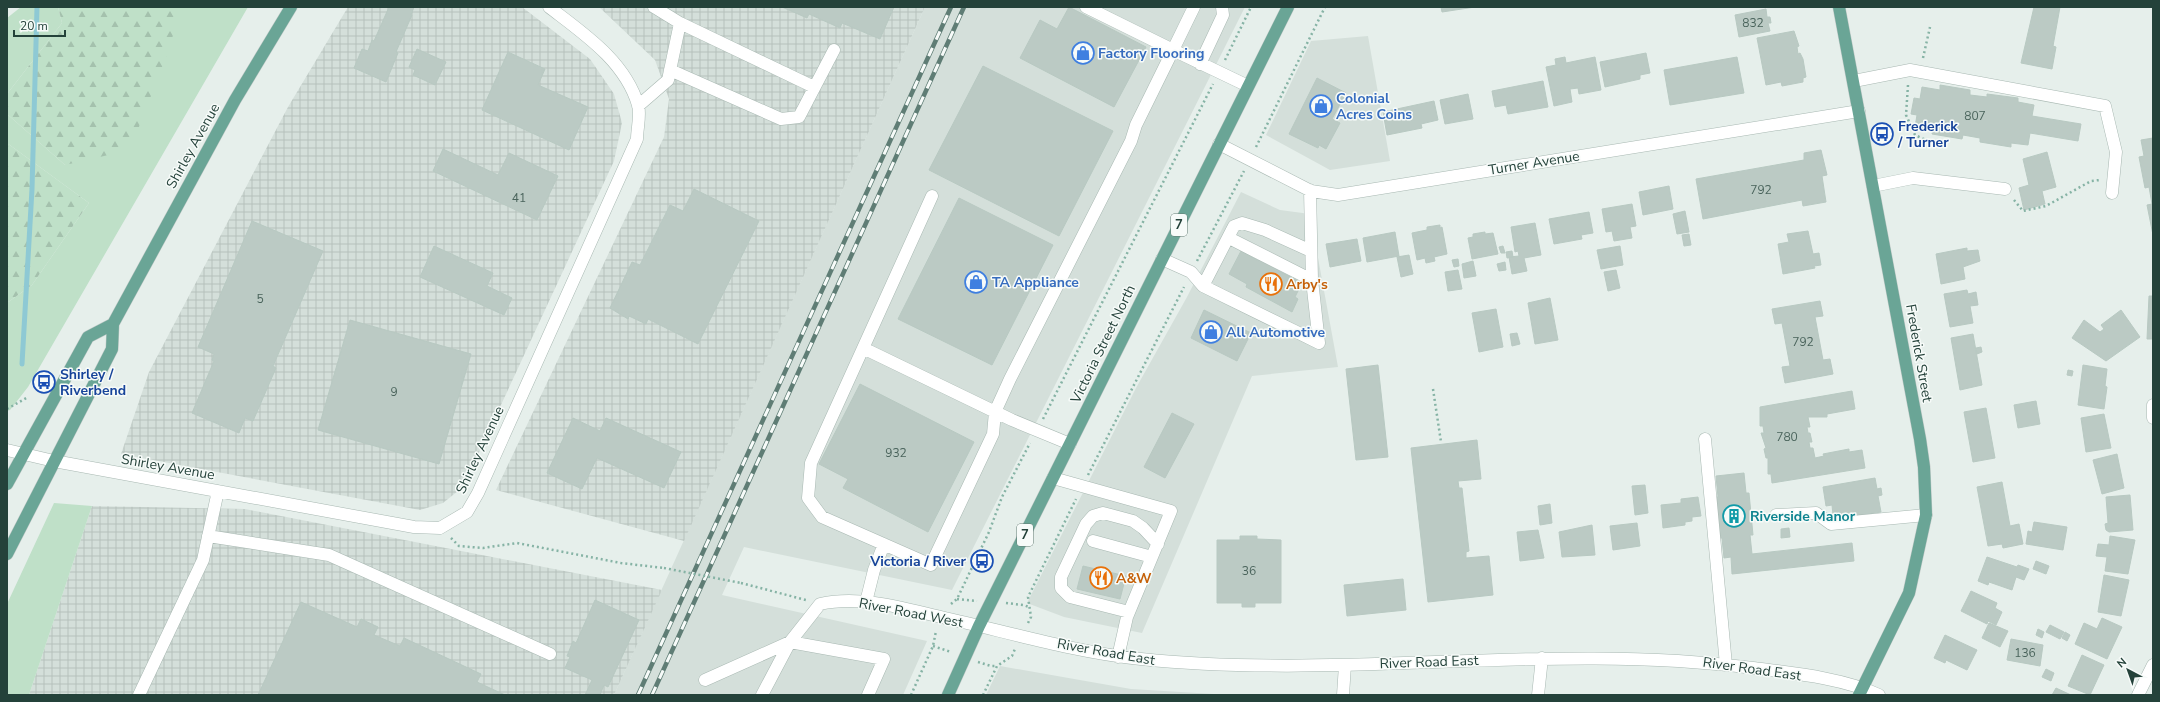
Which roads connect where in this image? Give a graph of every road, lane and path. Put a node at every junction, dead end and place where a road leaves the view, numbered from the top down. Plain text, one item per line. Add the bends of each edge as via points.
1 (291, 7) edge
2 (549, 7) edge
3 (654, 7) edge
4 (1086, 7) edge
5 (1194, 7) edge
6 (1222, 7) edge
7 (1251, 7) edge
8 (1288, 7) edge
9 (1325, 7) edge
10 (1839, 7) edge
11 (680, 23) junction
12 (1930, 27) dead end
13 (834, 50) dead end
14 (1173, 50) junction
15 (1200, 64) junction
16 (670, 70) junction
17 (1915, 71) junction
18 (1218, 73) junction
19 (1854, 81) junction
20 (1248, 86) junction
21 (814, 87) junction
22 (638, 106) junction
23 (1860, 111) junction
24 (1219, 144) junction
25 (1939, 146) dead end
26 (1255, 149) dead end
27 (1240, 177) dead end
28 (2113, 179) junction
29 (1873, 186) junction
30 (2005, 189) joint
31 (1310, 190) junction
32 (2112, 193) dead end
33 (932, 196) dead end
34 (1229, 238) junction
35 (1311, 251) junction
36 (1162, 259) junction
37 (1191, 272) junction
38 (1312, 280) junction
39 (1204, 286) junction
40 (113, 324) junction
41 (863, 348) junction
42 (1433, 389) dead end
43 (28, 397) dead end
44 (2153, 405) edge
45 (7, 409) edge
46 (995, 412) junction
47 (2153, 418) edge
48 (1037, 430) junction
49 (1704, 439) dead end
50 (1441, 442) dead end
51 (1070, 444) junction
52 (7, 450) edge
53 (23, 454) junction
54 (54, 461) junction
55 (1053, 478) junction
56 (7, 484) edge
57 (1082, 486) junction
58 (218, 491) junction
59 (1776, 515) dead end
60 (1926, 515) junction
61 (440, 528) junction
62 (208, 536) junction
63 (1093, 541) dead end
64 (884, 544) junction
65 (1158, 544) junction
66 (7, 554) edge
67 (1152, 557) junction
68 (791, 596) dead end
69 (957, 599) junction
70 (962, 600) dead end
71 (866, 602) junction
72 (1023, 605) dead end
73 (947, 607) dead end
74 (1029, 608) junction
75 (1129, 612) junction
76 (1031, 618) dead end
77 (979, 626) junction
78 (934, 637) dead end
79 (790, 642) junction
80 (933, 646) junction
81 (937, 648) dead end
82 (550, 654) dead end
83 (1012, 656) dead end
84 (1118, 656) junction
85 (1542, 658) junction
86 (1726, 664) junction
87 (1345, 665) junction
88 (2153, 665) edge
89 (991, 666) dead end
90 (997, 666) junction
91 (705, 680) dead end
92 (1861, 691) edge
93 (139, 695) edge
94 (762, 695) edge
95 (868, 695) edge
96 (911, 695) edge
97 (948, 695) edge
98 (983, 695) edge
99 (1343, 695) edge
100 (1538, 695) edge
101 (1879, 695) edge
102 (2138, 695) edge

1 - 40 main road, Shirley Avenue via 235,100
2 - 22 street, Shirley Avenue via 592,40 622,71
3 - 11 street
4 - 14 street
5 - 14 street
6 - 15 street via 1223,15
7 - 18 path, Victoria Street North
8 - 20 main road, Victoria Street North / 7
9 - 26 path
10 - 19 main road, Frederick Street
11 - 16 street
11 - 21 street
12 - 17 path
13 - 21 street
14 - 15 street
14 - 46 street via 1136,125 1131,141
15 - 18 street
16 - 21 street via 781,119 799,117
16 - 22 street via 668,80
17 - 19 street
17 - 25 path via 1906,115 1915,135
17 - 28 street via 2105,106 2116,152
18 - 20 street
18 - 48 path, Victoria Street North
19 - 23 main road, Frederick Street
20 - 24 main road, Victoria Street North / 7
22 - 61 street, Shirley Avenue via 637,139 478,493 467,512
23 - 29 main road, Frederick Street
23 - 31 street, Turner Avenue via 1338,194
24 - 31 street, Turner Avenue
24 - 36 main road, Victoria Street North / 7
27 - 37 path
28 - 30 path via 2091,181 2046,206 2023,212
28 - 32 street
29 - 30 street via 1912,178
29 - 60 main road, Frederick Street via 1920,439
31 - 35 street
33 - 41 street
34 - 35 street via 1234,226 1242,223 1265,230
34 - 38 street
34 - 39 street
35 - 38 street
36 - 37 street
36 - 51 main road, Victoria Street North / 7
37 - 39 street
37 - 57 path
38 - 39 street via 1319,343
40 - 53 main road via 88,336
40 - 54 main road, Shirley Avenue via 112,350
41 - 46 street
41 - 64 street via 811,463 808,498 822,517
42 - 50 path
43 - 45 path
44 - 47 street
46 - 48 street
46 - 64 street via 993,434 931,565
48 - 51 street
48 - 69 path, Victoria Street North via 1002,497 989,532
49 - 86 street
51 - 55 main road, Victoria Street North / 7
52 - 53 street
53 - 54 street
53 - 56 main road
54 - 58 street, Shirley Avenue
54 - 66 main road
55 - 57 street
55 - 77 main road, Victoria Street North / 7
57 - 65 street via 1171,511
57 - 74 path via 1028,597
58 - 61 street, Shirley Avenue via 414,527
58 - 62 street
59 - 60 street via 1816,513 1831,524
60 - 92 main road, Frederick Street via 1909,593
61 - 68 path, bridge via 459,546 483,548 517,543 621,563 664,568
62 - 82 street via 329,555
62 - 93 street via 203,560
63 - 67 street
64 - 71 street
65 - 67 street
65 - 75 street via 1134,520 1103,513 1093,516 1086,524 1061,577 1061,588 1070,597
67 - 75 street
69 - 70 path
69 - 73 path, Victoria Street North
71 - 77 street, River Road West
71 - 79 street, River Road West via 834,601 820,604
72 - 74 path
74 - 76 path
75 - 84 street
77 - 84 street, River Road East
77 - 97 main road, Victoria Street North / 7
78 - 80 path
79 - 91 street
79 - 94 street
79 - 95 street via 884,659
80 - 81 path
80 - 96 path
83 - 90 path
84 - 87 street, River Road East via 1186,664
85 - 86 street, River Road East
85 - 87 street, River Road East
85 - 100 street
86 - 92 street, River Road East via 1784,672
87 - 99 street
88 - 102 street
89 - 90 path
90 - 98 path
92 - 101 street, River Road East

